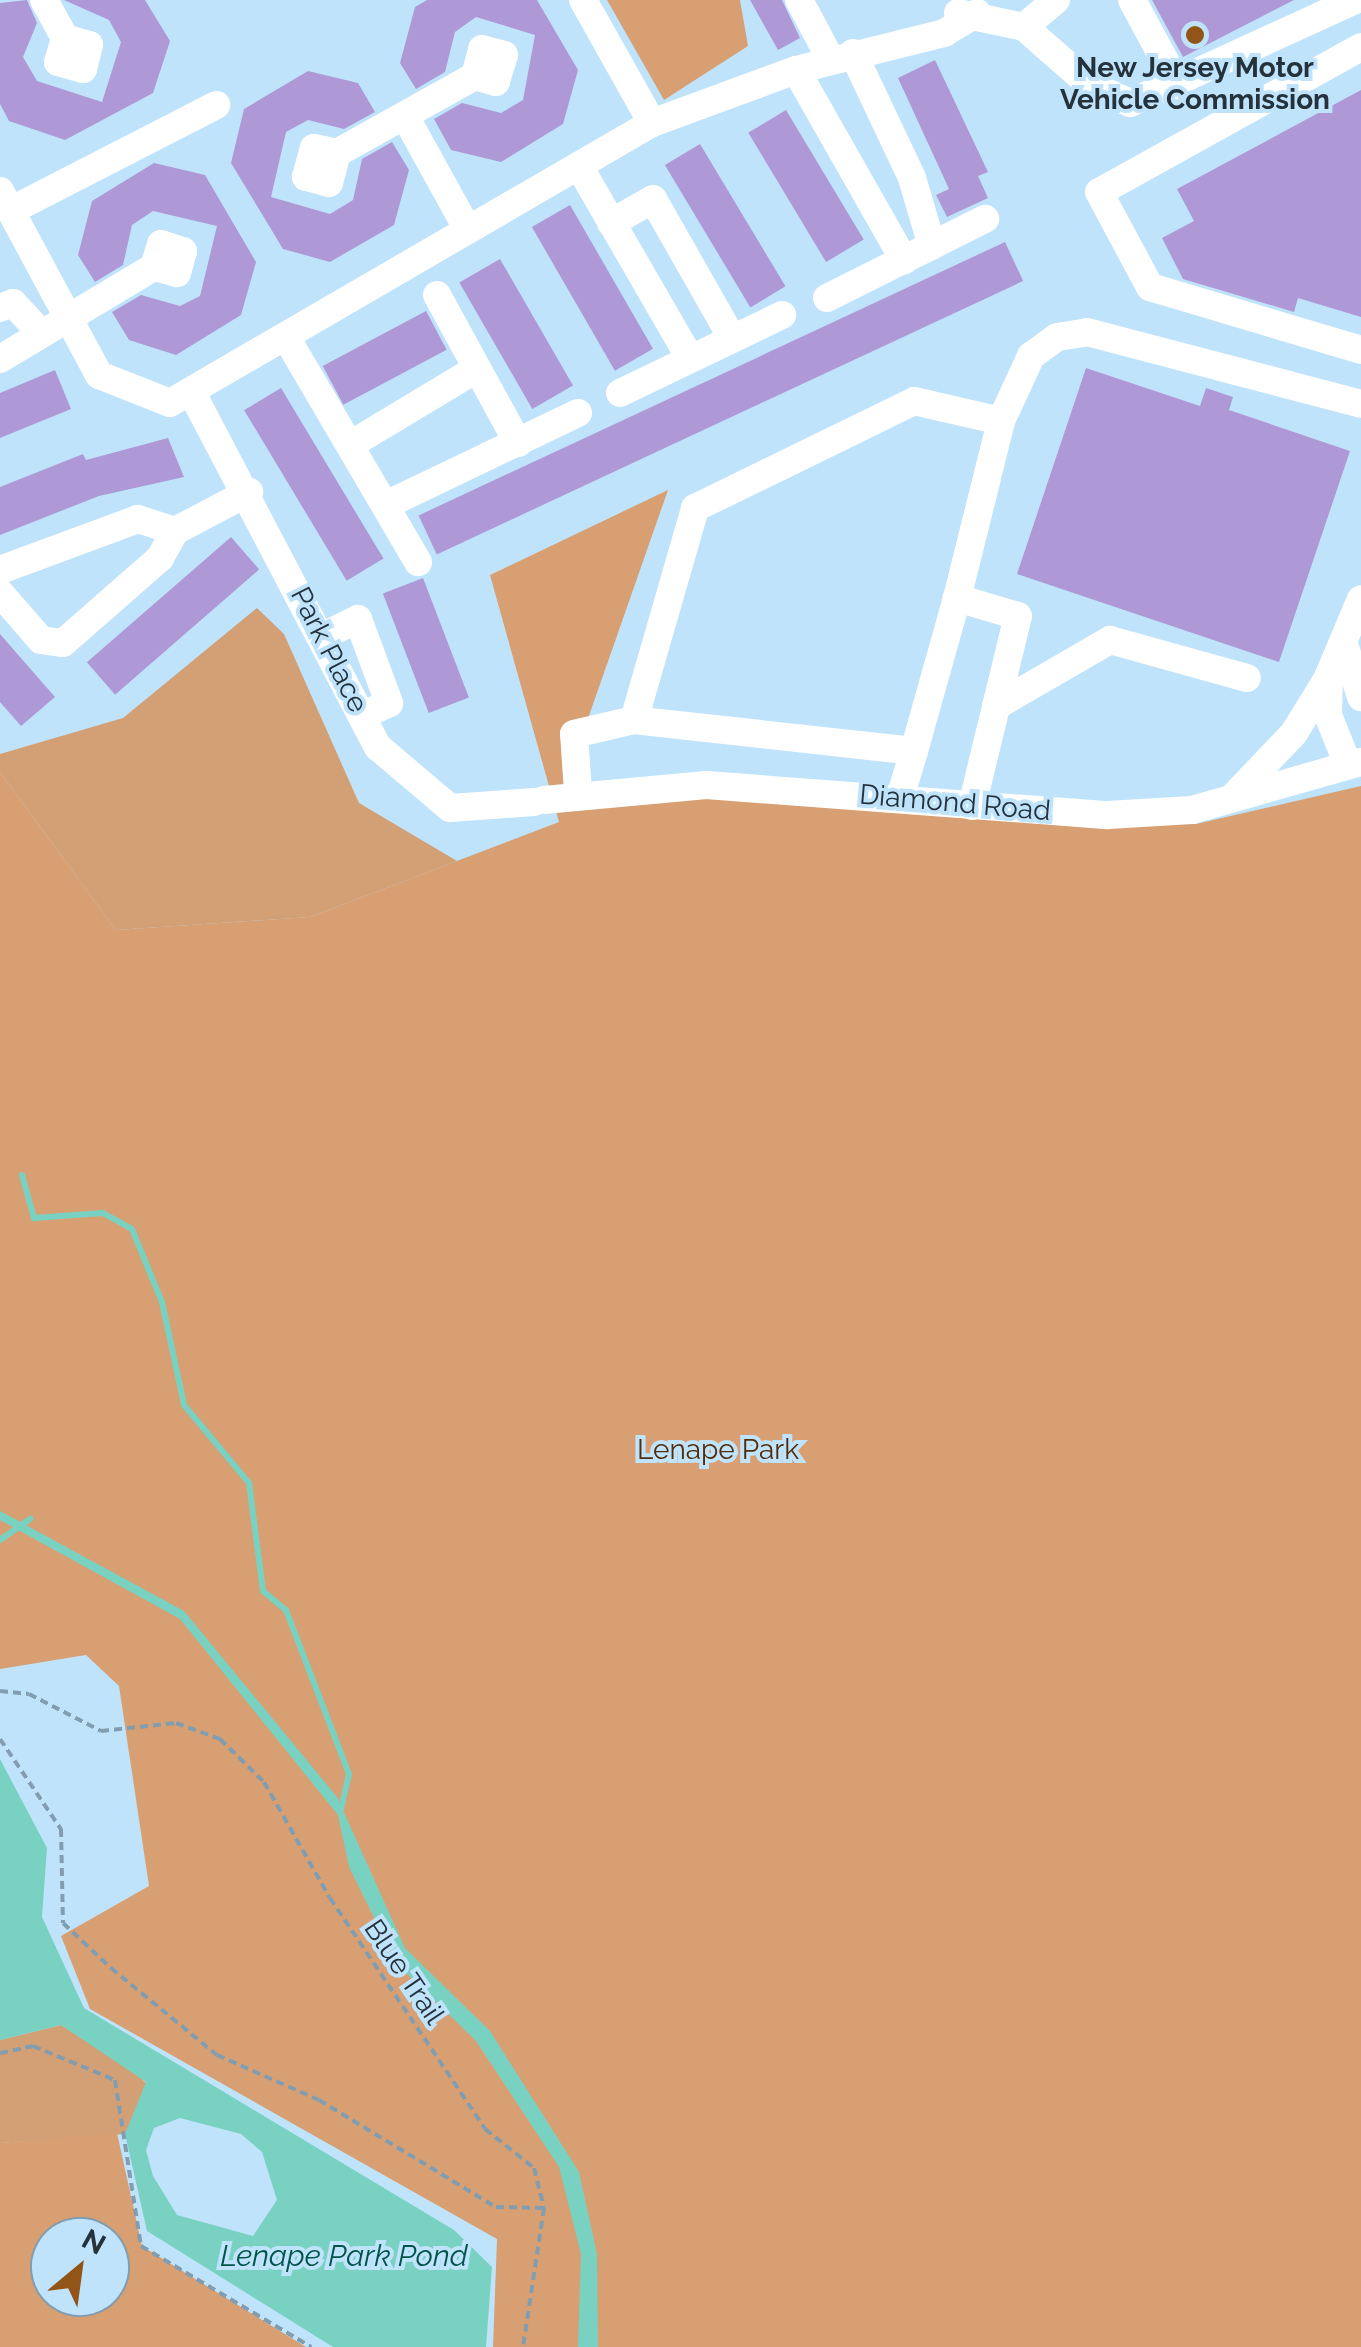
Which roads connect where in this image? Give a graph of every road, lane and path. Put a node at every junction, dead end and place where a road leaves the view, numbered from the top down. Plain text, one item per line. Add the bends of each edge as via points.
1 (44, 0) edge
2 (583, 0) edge
3 (798, 0) edge
4 (1056, 0) edge
5 (1132, 0) edge
6 (1355, 0) edge
7 (974, 6) edge
8 (1024, 27) junction
9 (65, 38) dead end
10 (1361, 48) edge
11 (842, 56) junction
12 (796, 70) junction
13 (475, 76) dead end
14 (1178, 85) junction
15 (216, 105) dead end
16 (406, 116) junction
17 (652, 123) junction
18 (337, 154) dead end
19 (579, 166) junction
20 (5, 201) edge
21 (985, 219) dead end
22 (611, 223) junction
23 (468, 230) junction
24 (932, 246) junction
25 (904, 260) junction
26 (154, 267) dead end
27 (437, 295) dead end
28 (828, 298) dead end
29 (0, 308) edge
30 (782, 315) dead end
31 (65, 318) junction
32 (38, 330) junction
33 (286, 337) junction
34 (732, 338) junction
35 (1361, 350) edge
36 (690, 358) junction
37 (0, 359) edge
38 (473, 371) junction
39 (620, 393) dead end
40 (193, 395) junction
41 (1361, 404) edge
42 (578, 413) dead end
43 (1000, 421) junction
44 (518, 443) junction
45 (350, 445) junction
46 (250, 492) junction
47 (386, 506) junction
48 (175, 530) junction
49 (418, 562) dead end
50 (0, 570) edge
51 (0, 593) edge
52 (957, 598) junction
53 (1361, 600) edge
54 (322, 636) junction
55 (1344, 644) junction
56 (1329, 675) junction
57 (1246, 678) dead end
58 (1361, 698) edge
59 (996, 706) junction
60 (362, 716) junction
61 (634, 720) junction
62 (914, 751) junction
63 (1354, 763) edge
64 (578, 792) junction
65 (900, 798) junction
66 (1230, 798) junction
67 (539, 801) joint
68 (972, 806) junction
69 (0, 1691) edge
70 (0, 1739) edge
71 (0, 2053) edge
72 (544, 2208) junction
73 (311, 2347) edge
74 (523, 2347) edge

1 - 9 street
2 - 17 street
3 - 11 street
4 - 8 street
5 - 14 street
6 - 14 street
7 - 8 street
7 - 11 street
8 - 14 street via 1107,95 1130,103
10 - 35 street via 1099,192 1150,287
11 - 12 street
11 - 24 street via 912,178
12 - 17 street
12 - 25 street
13 - 16 street
15 - 20 street
16 - 18 street
16 - 23 street
17 - 19 street
19 - 22 street
19 - 23 street
20 - 31 street
21 - 24 street
22 - 34 street via 653,199
22 - 36 street
23 - 33 street
24 - 25 street
25 - 28 street
26 - 31 street
27 - 38 street
29 - 32 street via 13,303
30 - 34 street
31 - 32 street
31 - 40 street via 99,374 121,390 170,403
32 - 37 street via 28,347
33 - 40 street
33 - 45 street
34 - 36 street
36 - 39 street
38 - 44 street
38 - 45 street
40 - 46 street, Park Place
41 - 43 street via 1088,332 1057,337 1031,356
42 - 44 street
43 - 52 street
43 - 61 street via 914,401 695,508
44 - 47 street
45 - 47 street
46 - 48 street
46 - 54 street, Park Place
47 - 49 street
48 - 50 street via 138,520
48 - 51 street via 160,558 62,643 41,640
52 - 59 street via 1018,616
52 - 62 street
53 - 55 street
54 - 60 street, Park Place
54 - 60 street via 358,620 389,702
55 - 56 street
55 - 58 street
56 - 63 street via 1328,716
56 - 66 street via 1294,734
57 - 59 street via 1110,640
59 - 68 street
60 - 67 street, Park Place via 378,747 450,808
61 - 62 street
61 - 64 street via 574,734
62 - 65 street
63 - 66 street, Diamond Road
64 - 65 street, Diamond Road via 706,785
64 - 67 street, Diamond Road
65 - 68 street, Diamond Road
66 - 68 street, Diamond Road via 1108,815
69 - 72 path, Blue Trail via 29,1694 101,1731 176,1723 220,1739 264,1782 330,1898 486,2129 534,2168
70 - 72 path via 62,1829 63,1923 110,1968 218,2055 319,2100 496,2206
71 - 73 path via 33,2046 114,2080 142,2246
72 - 74 path, Blue Trail

